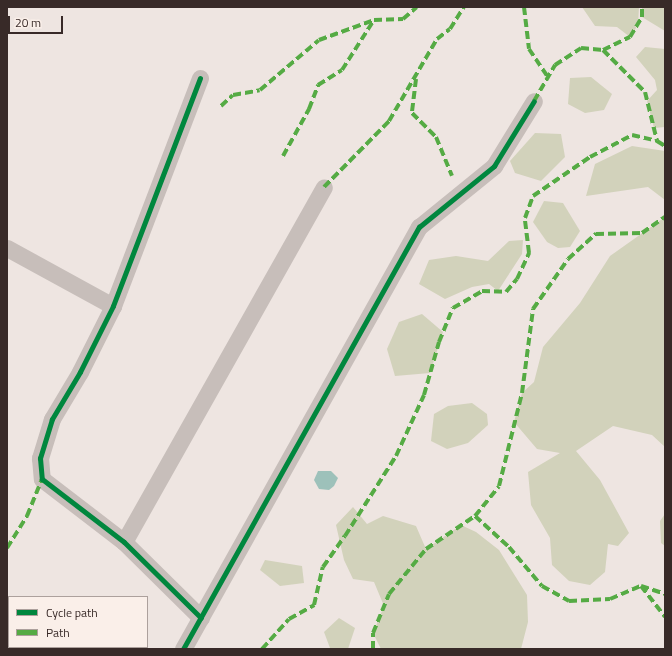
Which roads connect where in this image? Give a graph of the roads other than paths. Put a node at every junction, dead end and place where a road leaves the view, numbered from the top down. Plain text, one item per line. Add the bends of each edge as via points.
1 (200, 78) dead end
2 (534, 101) dead end
3 (324, 187) dead end
4 (7, 248) edge
5 (113, 306) junction
6 (124, 542) junction
7 (201, 618) junction
8 (183, 649) edge

1 - 5 street
2 - 7 street via 494,166 419,227
3 - 6 street
4 - 5 street
5 - 6 street via 80,372 52,419 40,458 42,479
6 - 7 street
7 - 8 street

